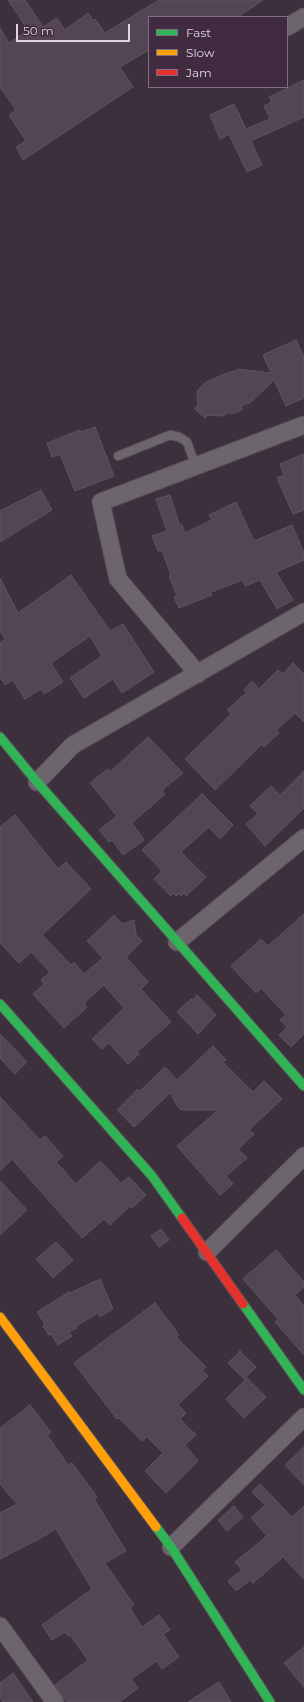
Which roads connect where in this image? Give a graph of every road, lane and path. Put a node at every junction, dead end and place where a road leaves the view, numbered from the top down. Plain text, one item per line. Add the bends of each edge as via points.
1 (304, 17) edge
2 (288, 26) edge
3 (304, 426) edge
4 (118, 456) dead end
5 (196, 467) junction
6 (304, 612) edge
7 (198, 674) junction
8 (0, 737) edge
9 (37, 782) junction
10 (304, 838) edge
11 (178, 942) junction
12 (0, 1004) edge
13 (304, 1086) edge
14 (304, 1156) edge
15 (207, 1252) junction
16 (0, 1317) edge
17 (304, 1390) edge
18 (304, 1417) edge
19 (171, 1547) junction
20 (0, 1626) edge
21 (55, 1702) edge
22 (270, 1702) edge

1 - 2 street
3 - 5 street
4 - 5 lane via 170,435 187,442
5 - 7 street via 101,502 118,579
6 - 7 street
7 - 9 street via 73,745
8 - 9 street
9 - 11 street
10 - 11 street
11 - 13 street
12 - 15 street via 152,1176
14 - 15 street
15 - 17 street
16 - 19 street
18 - 19 street
19 - 22 street
20 - 21 street

